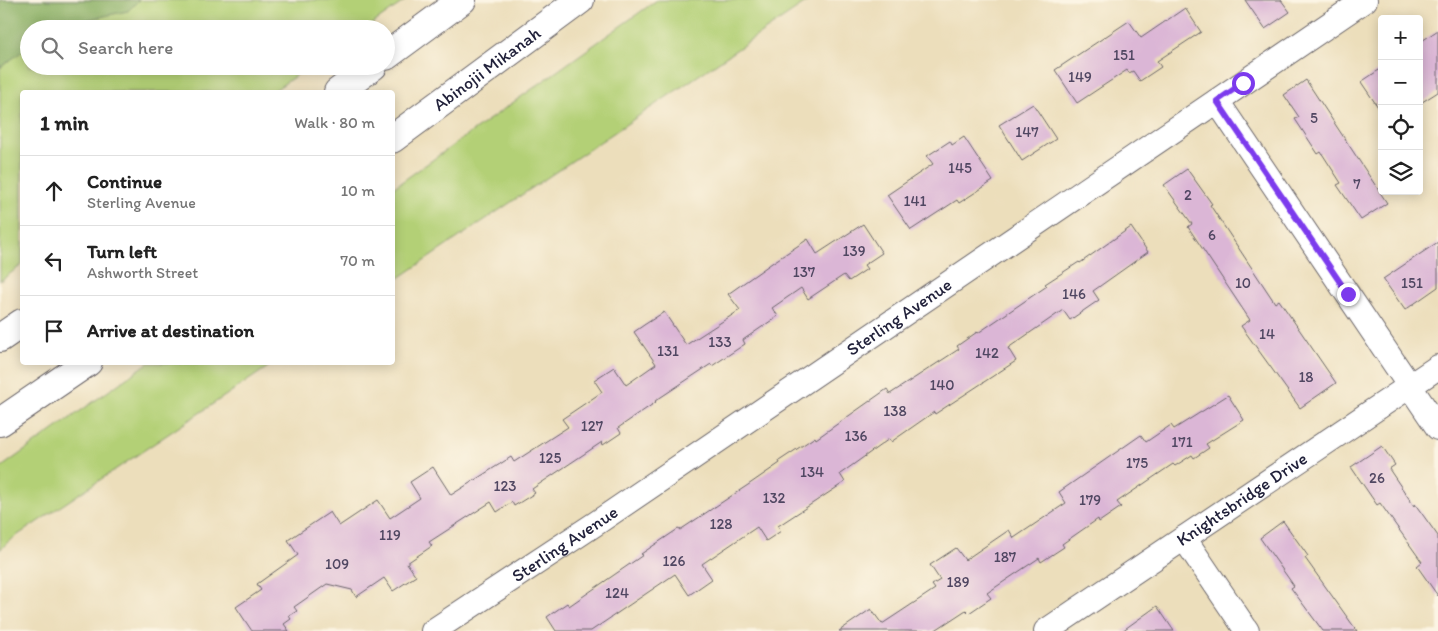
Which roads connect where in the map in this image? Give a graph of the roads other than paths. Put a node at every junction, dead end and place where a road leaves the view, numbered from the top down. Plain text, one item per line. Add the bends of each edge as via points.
1 (462, 0) edge
2 (580, 0) edge
3 (1357, 2) edge
4 (395, 49) edge
5 (361, 75) edge
6 (341, 90) edge
7 (1217, 101) junction
8 (395, 137) edge
9 (20, 324) edge
10 (0, 338) edge
11 (84, 365) edge
12 (1438, 367) edge
13 (1409, 386) junction
14 (0, 422) edge
15 (1438, 428) edge
16 (1184, 538) junction
17 (433, 631) edge
18 (1046, 631) edge
19 (1247, 631) edge

1 - 4 main road
2 - 8 main road, Abinojii Mikanah
3 - 7 street, Sterling Avenue
5 - 6 main road
7 - 13 street
7 - 17 street, Sterling Avenue
9 - 10 main road
11 - 14 main road
12 - 13 street, Knightsbridge Drive
13 - 15 street
13 - 16 street, Knightsbridge Drive
16 - 18 street, Knightsbridge Drive
16 - 19 street

